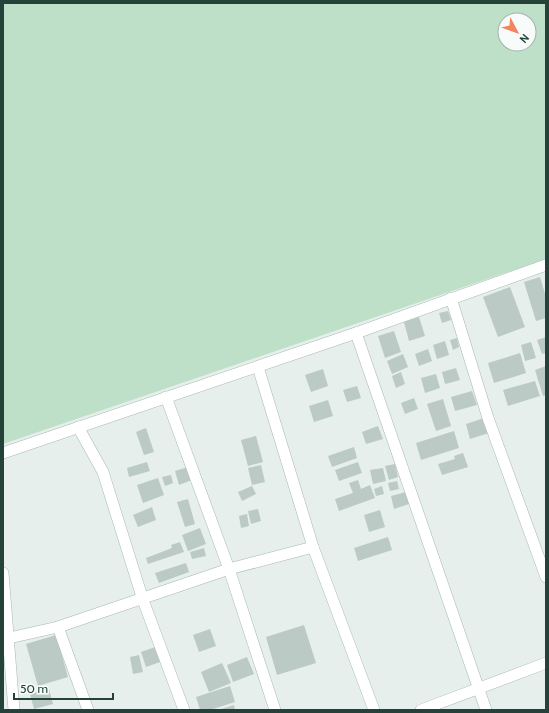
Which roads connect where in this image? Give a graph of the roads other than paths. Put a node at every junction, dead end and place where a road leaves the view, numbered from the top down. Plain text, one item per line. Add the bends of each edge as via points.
1 (546, 265) edge
2 (451, 298) junction
3 (356, 333) junction
4 (258, 367) junction
5 (166, 397) junction
6 (78, 427) junction
7 (3, 453) edge
8 (313, 547) junction
9 (228, 569) junction
10 (3, 573) edge
11 (546, 577) edge
12 (143, 600) junction
13 (58, 627) junction
14 (9, 638) junction
15 (546, 663) edge
16 (478, 688) junction
17 (14, 710) edge
18 (88, 710) edge
19 (184, 710) edge
20 (275, 710) edge
21 (374, 710) edge
22 (421, 710) edge
23 (486, 710) edge

1 - 2 street
2 - 3 street
2 - 11 street via 488,418
3 - 4 street
3 - 16 street
4 - 5 street
4 - 8 street
5 - 6 street
5 - 9 street
6 - 7 street
6 - 12 street via 103,472
8 - 9 street
8 - 21 street
9 - 12 street
9 - 20 street
10 - 14 street
12 - 13 street
12 - 19 street
13 - 14 street
13 - 18 street
14 - 17 street
15 - 16 street
16 - 22 street
16 - 23 street

